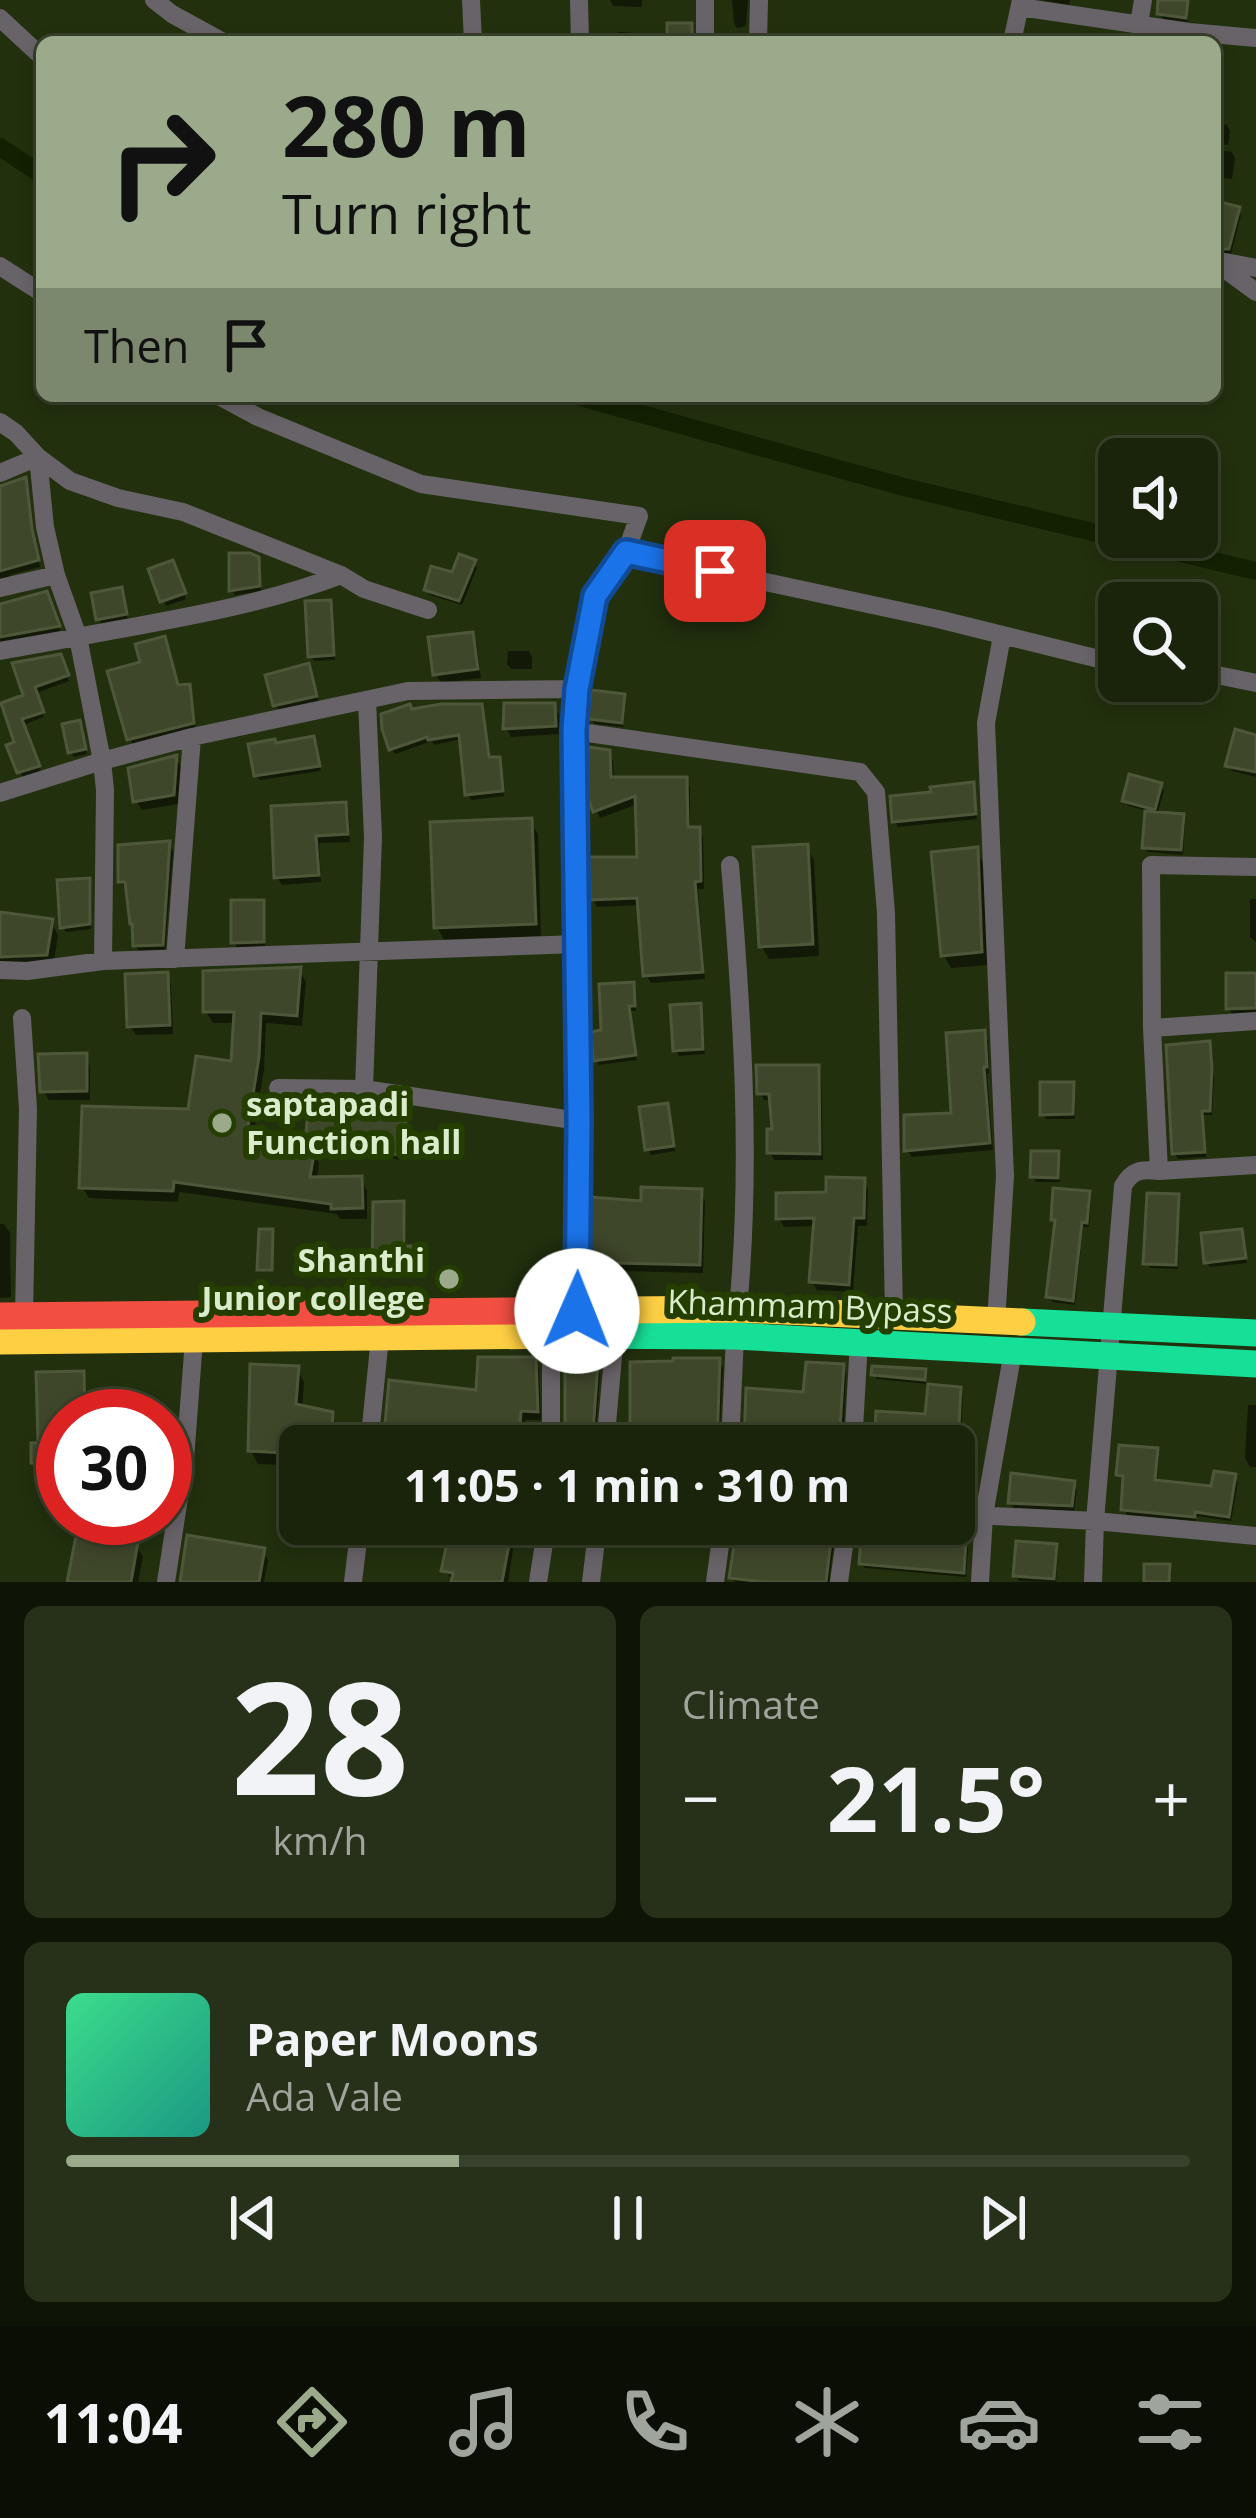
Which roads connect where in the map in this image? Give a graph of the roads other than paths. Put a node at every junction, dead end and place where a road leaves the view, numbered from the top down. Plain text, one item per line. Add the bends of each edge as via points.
1 (154, 0) edge
2 (471, 0) edge
3 (579, 0) edge
4 (705, 0) edge
5 (759, 0) edge
6 (1143, 0) edge
7 (1021, 4) edge
8 (0, 18) edge
9 (1137, 33) edge
10 (213, 36) edge
11 (473, 36) edge
12 (580, 36) edge
13 (705, 36) edge
14 (758, 36) edge
15 (1013, 36) edge
16 (1176, 36) edge
17 (1221, 37) edge
18 (1256, 38) edge
19 (36, 51) edge
20 (1221, 262) edge
21 (0, 266) edge
22 (1221, 266) edge
23 (1256, 268) edge
24 (36, 289) edge
25 (1256, 292) edge
26 (230, 402) edge
27 (0, 422) edge
28 (38, 457) junction
29 (0, 473) edge
30 (626, 552) junction
31 (56, 574) junction
32 (341, 575) junction
33 (0, 588) edge
34 (428, 610) dead end
35 (1002, 636) junction
36 (78, 637) junction
37 (0, 651) edge
38 (1098, 659) edge
39 (1218, 675) edge
40 (1256, 683) edge
41 (577, 689) junction
42 (367, 700) junction
43 (574, 730) junction
44 (192, 736) junction
45 (103, 761) junction
46 (0, 794) edge
47 (730, 865) dead end
48 (1256, 867) edge
49 (577, 944) junction
50 (371, 952) junction
51 (175, 959) junction
52 (103, 961) junction
53 (0, 970) edge
54 (22, 1018) dead end
55 (1256, 1021) edge
56 (1151, 1028) junction
57 (278, 1088) dead end
58 (364, 1089) junction
59 (579, 1121) junction
60 (1256, 1165) edge
61 (1159, 1171) junction
62 (894, 1314) junction
63 (12, 1316) edge
64 (736, 1322) junction
65 (996, 1322) junction
66 (567, 1327) junction
67 (1256, 1333) edge
68 (615, 1335) junction
69 (380, 1336) junction
70 (194, 1340) junction
71 (0, 1341) edge
72 (859, 1341) junction
73 (1111, 1341) junction
74 (1012, 1351) junction
75 (1256, 1364) edge
76 (371, 1425) edge
77 (554, 1425) edge
78 (607, 1425) edge
79 (731, 1425) edge
80 (854, 1425) edge
81 (975, 1515) edge
82 (984, 1515) junction
83 (1095, 1522) junction
84 (1256, 1536) edge
85 (357, 1545) edge
86 (544, 1545) edge
87 (595, 1545) edge
88 (720, 1545) edge
89 (844, 1545) edge
90 (166, 1582) edge
91 (353, 1582) edge
92 (538, 1582) edge
93 (591, 1582) edge
94 (716, 1582) edge
95 (839, 1582) edge
96 (980, 1582) edge
97 (1093, 1582) edge

1 - 10 street
2 - 11 street
3 - 12 street
4 - 13 street
5 - 14 street
6 - 9 street
7 - 9 street
7 - 15 street
8 - 19 street
9 - 16 street
17 - 18 street
20 - 23 street
21 - 24 street
22 - 25 street
26 - 30 street via 421,484 639,516
27 - 28 street
28 - 29 street
28 - 31 street
28 - 32 street via 70,481 183,512
30 - 35 street
30 - 41 street via 595,596
31 - 33 street
31 - 36 street
32 - 34 street
32 - 36 street via 237,608
35 - 38 street
35 - 65 street via 986,723 1005,1176
36 - 37 street
36 - 45 street
39 - 40 street
41 - 42 street via 408,691
41 - 43 street
42 - 44 street
42 - 50 street
43 - 49 street
43 - 62 street via 860,772 876,792
44 - 45 street
44 - 51 street
45 - 46 street
45 - 52 street
47 - 64 street via 745,1235
48 - 56 street via 1151,865
49 - 50 street
49 - 59 street
50 - 51 street
50 - 58 street
51 - 52 street
52 - 53 street
54 - 63 street via 28,1109
55 - 56 street
56 - 61 street
57 - 58 street
58 - 59 street
59 - 66 street
60 - 61 street
61 - 73 street via 1139,1169 1123,1186
62 - 64 highway, Khammam Bypass
62 - 65 highway, Khammam Bypass
63 - 66 highway, Khammam Bypass via 378,1310
64 - 66 highway, Khammam Bypass
64 - 68 highway, Khammam Bypass
64 - 72 highway, Khammam Bypass
64 - 79 street
65 - 73 highway, Khammam Bypass
66 - 68 highway, Khammam Bypass
66 - 69 highway, Khammam Bypass
66 - 77 street
67 - 73 highway, Khammam Bypass
68 - 78 street
69 - 70 highway, Khammam Bypass
69 - 76 street
70 - 71 highway, Khammam Bypass
70 - 90 street
72 - 74 highway, Khammam Bypass
72 - 80 street
73 - 74 highway, Khammam Bypass
73 - 75 highway, Khammam Bypass
73 - 83 street
74 - 82 street
81 - 82 street
82 - 83 street
82 - 96 street
83 - 84 street
83 - 97 street
85 - 91 street
86 - 92 street
87 - 93 street
88 - 94 street
89 - 95 street

